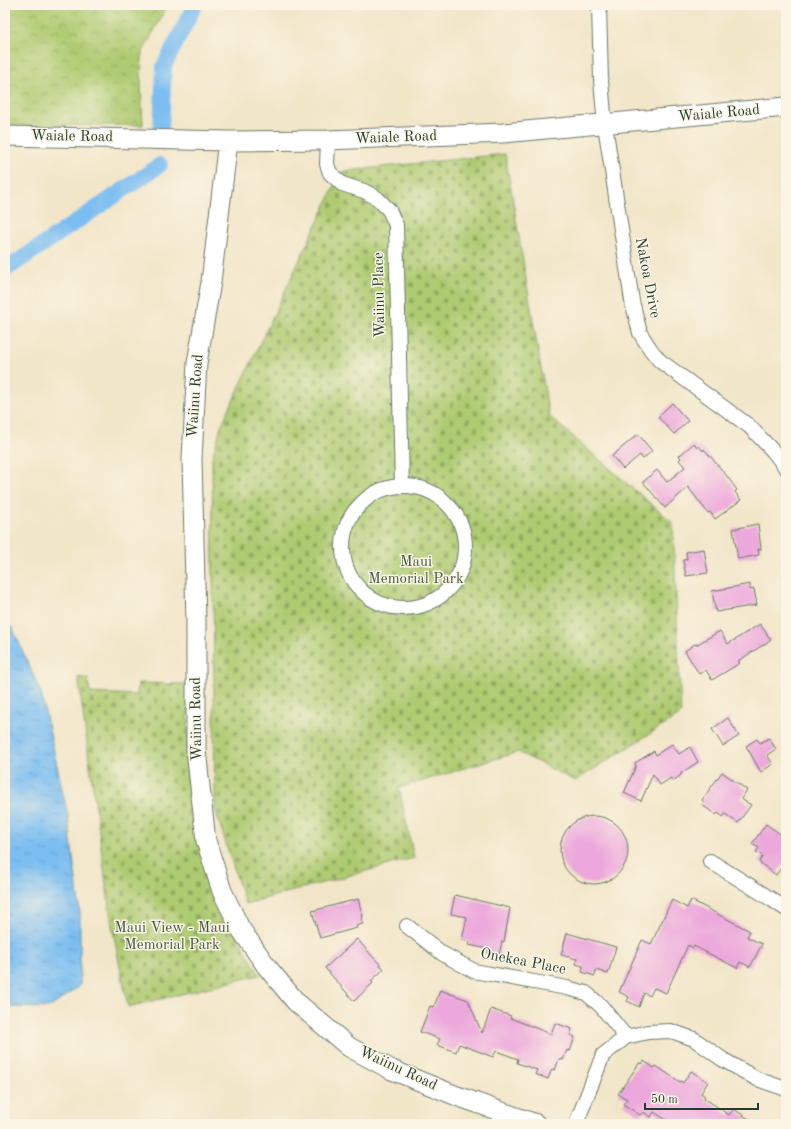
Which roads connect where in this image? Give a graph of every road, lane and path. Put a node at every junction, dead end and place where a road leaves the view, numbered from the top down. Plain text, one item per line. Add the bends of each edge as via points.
1 (599, 5) edge
2 (786, 107) edge
3 (605, 125) junction
4 (5, 136) edge
5 (328, 140) junction
6 (228, 141) junction
7 (786, 468) edge
8 (402, 486) junction
9 (710, 861) dead end
10 (786, 909) edge
11 (407, 926) dead end
12 (626, 1037) junction
13 (786, 1090) edge
14 (536, 1124) edge
15 (576, 1124) edge

1 - 3 street, Nakoa Drive
2 - 3 street, Waiale Road
3 - 5 street, Waiale Road via 504,133
3 - 7 street, Nakoa Drive via 632,301 640,332 660,361 748,426
4 - 6 street, Waiale Road
5 - 6 street, Waiale Road
5 - 8 street, Waiinu Place via 327,164 330,173 342,184 377,198 389,210 396,225
6 - 14 street, Waiinu Road via 211,282 197,363 192,459 196,750 208,848 222,891 240,928 267,967 296,1002 349,1046 392,1070
8 - 8 street via 379,491 360,505 347,526 343,549 348,573 362,593 383,605 406,609 430,604 449,590 462,569 466,546 460,522 446,502 426,490
9 - 10 street
11 - 12 street, Onekea Place via 443,954 474,971 586,993 601,1006
12 - 13 street via 648,1032 671,1031 694,1039 757,1079
12 - 15 street via 603,1055

